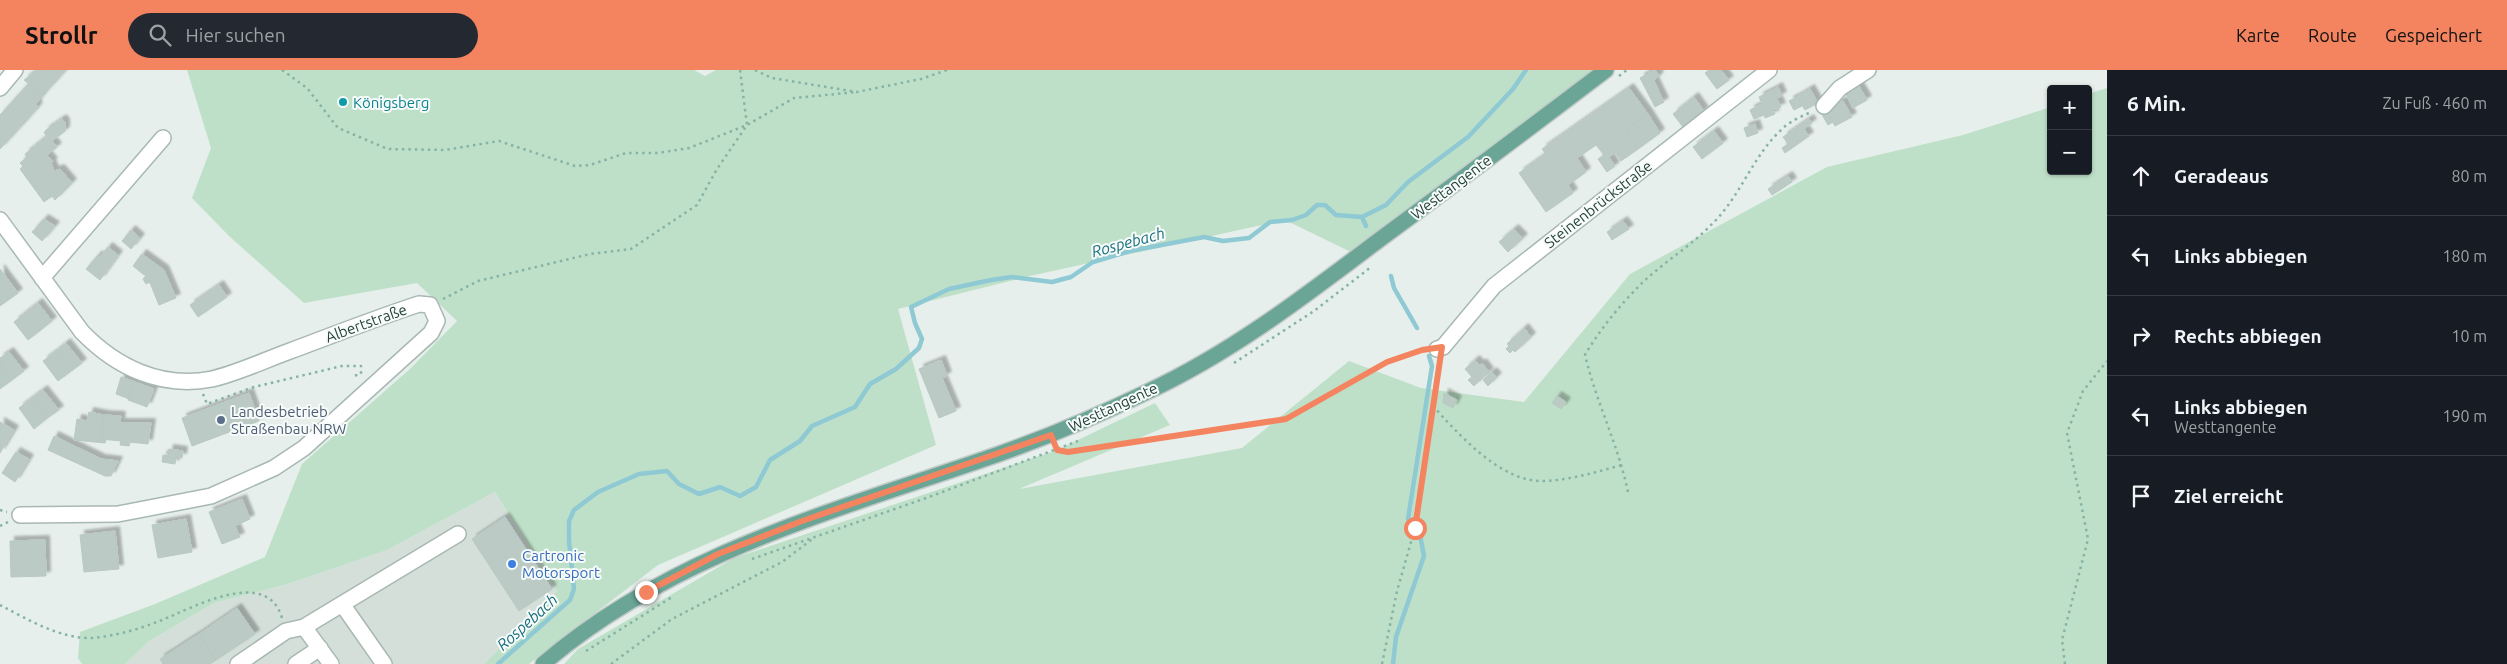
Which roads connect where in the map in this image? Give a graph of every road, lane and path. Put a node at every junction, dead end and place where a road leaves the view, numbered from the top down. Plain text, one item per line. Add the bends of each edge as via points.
1 (15, 70) edge
2 (282, 70) edge
3 (740, 70) edge
4 (755, 70) edge
5 (947, 70) edge
6 (1606, 70) edge
7 (1769, 70) edge
8 (1868, 70) edge
9 (0, 88) edge
10 (857, 92) junction
11 (1824, 106) joint
12 (747, 125) junction
13 (163, 138) dead end
14 (0, 220) edge
15 (42, 278) junction
16 (430, 305) junction
17 (1440, 348) junction
18 (2107, 361) edge
19 (354, 376) dead end
20 (198, 380) junction
21 (1433, 406) junction
22 (1051, 435) junction
23 (1622, 465) junction
24 (1628, 492) dead end
25 (832, 510) junction
26 (20, 515) dead end
27 (458, 534) dead end
28 (342, 604) junction
29 (0, 605) edge
30 (304, 627) junction
31 (286, 631) junction
32 (320, 648) junction
33 (238, 664) edge
34 (296, 664) edge
35 (331, 664) edge
36 (384, 664) edge
37 (543, 664) edge
38 (611, 664) edge
39 (1382, 664) edge
40 (2065, 664) edge

1 - 9 street
2 - 12 path via 307,88 338,128 388,149 445,150 498,141 574,166 590,165 626,153 658,154 689,148
3 - 12 path
4 - 10 path via 772,78
5 - 10 path via 921,79
6 - 22 main road, Westtangente via 1239,342 1151,390
7 - 17 street, Steinenbrückstraße via 1494,286
8 - 11 street via 1840,88
10 - 12 path via 794,98
11 - 23 path via 1795,119 1779,132 1739,193 1712,224 1642,284 1598,333 1585,355 1592,386
12 - 16 path via 697,204 631,249 590,254 478,281
13 - 15 street
14 - 15 street, Albertstraße
15 - 20 street, Albertstraße via 82,332 106,355 142,374 176,381
16 - 20 street, Albertstraße via 419,304 227,374
16 - 26 street via 437,320 431,333 304,448 274,468 211,496 118,514
17 - 21 path
17 - 22 path via 1422,350 1387,362 1286,419 1068,452 1057,450
18 - 40 path via 2083,391 2067,433 2088,539 2062,640
19 - 20 path via 361,374 361,366 342,366 254,387 207,404
21 - 23 path via 1464,440 1519,477 1542,481 1583,476
21 - 39 path via 1415,528 1397,591
22 - 25 main road, Westtangente
23 - 24 path
25 - 37 main road, Westtangente via 718,554 646,592
25 - 38 path via 817,536 782,562 672,619
27 - 28 street
28 - 30 street
28 - 36 street
29 - 31 path via 45,629 90,638 161,621 235,592 263,596 279,608
30 - 31 street
30 - 32 street
31 - 33 street
32 - 34 street
32 - 35 street

